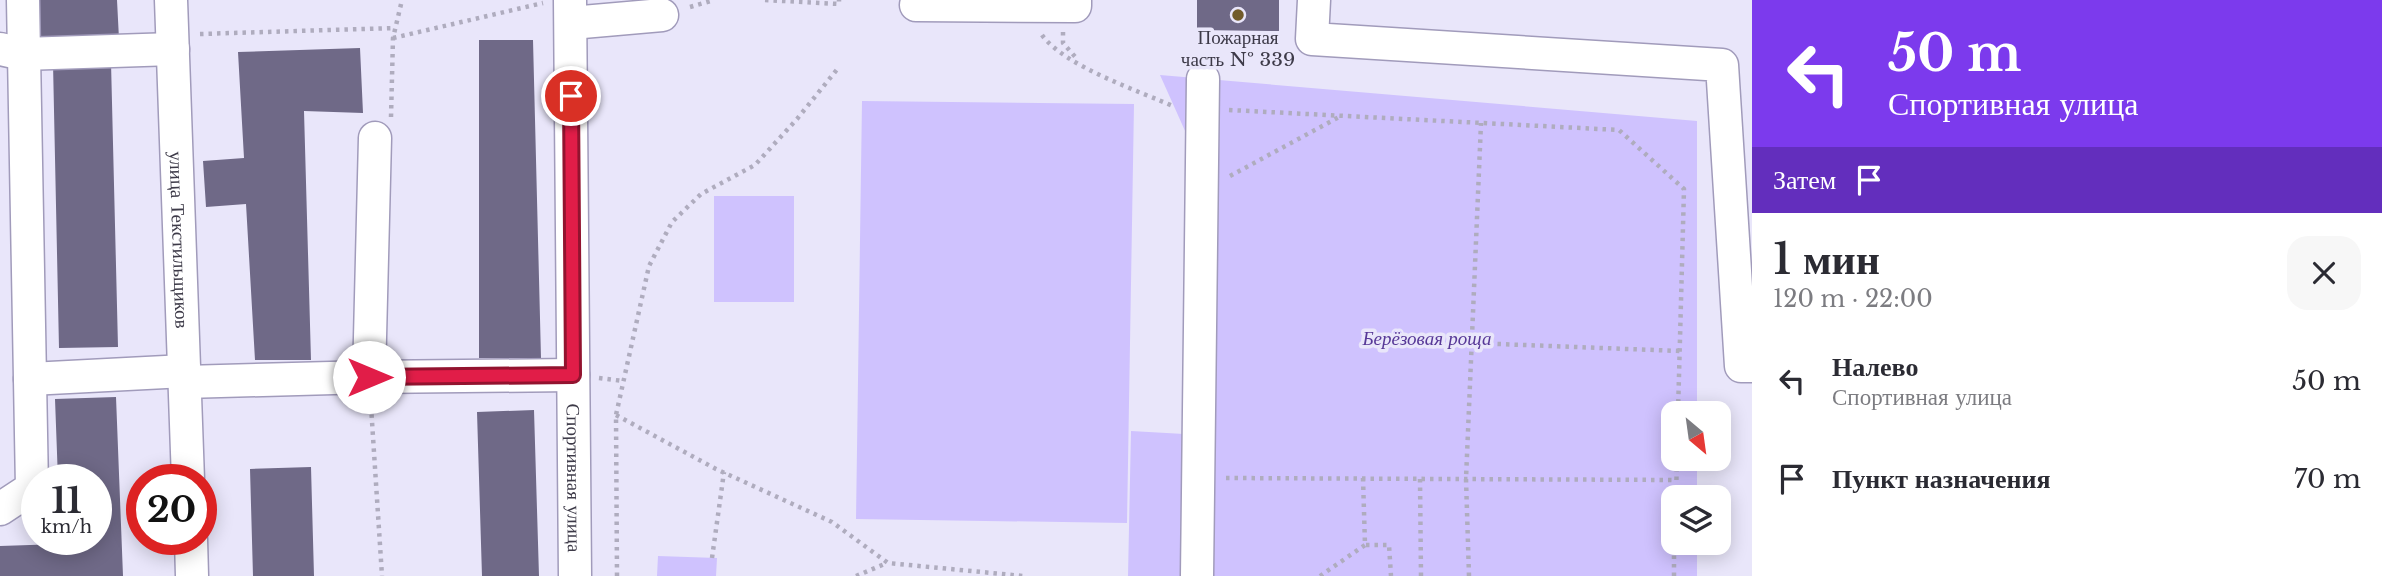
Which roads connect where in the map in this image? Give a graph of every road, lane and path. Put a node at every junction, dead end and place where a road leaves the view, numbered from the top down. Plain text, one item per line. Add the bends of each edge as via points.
1 (23, 0) edge
2 (171, 0) edge
3 (402, 0) edge
4 (765, 0) edge
5 (839, 0) edge
6 (1075, 0) edge
7 (1314, 0) edge
8 (916, 5) dead end
9 (1021, 5) junction
10 (565, 8) edge
11 (662, 15) dead end
12 (395, 28) junction
13 (393, 38) junction
14 (172, 42) junction
15 (12, 51) edge
16 (839, 68) dead end
17 (1203, 94) junction
18 (1341, 116) junction
19 (1481, 123) junction
20 (375, 138) joint
21 (1229, 176) dead end
22 (1472, 343) junction
23 (1680, 351) junction
24 (1752, 366) edge
25 (573, 375) junction
26 (185, 377) junction
27 (369, 377) junction
28 (30, 379) junction
29 (1678, 401) edge
30 (616, 415) junction
31 (188, 464) edge
32 (1676, 471) edge
33 (724, 472) junction
34 (1223, 478) dead end
35 (1363, 478) junction
36 (1420, 479) junction
37 (1466, 479) junction
38 (1676, 480) junction
39 (1676, 485) edge
40 (2, 505) edge
41 (1365, 545) junction
42 (191, 555) edge
43 (1674, 555) edge
44 (712, 558) dead end
45 (888, 563) junction
46 (192, 576) edge
47 (382, 576) edge
48 (575, 576) edge
49 (617, 576) edge
50 (856, 576) edge
51 (1023, 576) edge
52 (1197, 576) edge
53 (1320, 576) edge
54 (1391, 576) edge
55 (1420, 576) edge
56 (1469, 576) edge
57 (1674, 576) edge

1 - 15 street
2 - 14 street, улица Текстильщиков
3 - 12 path
4 - 5 path via 839,4
6 - 9 street via 1075,6
7 - 24 street via 1312,39 1722,65 1741,366
8 - 9 street
9 - 17 path via 1048,44 1083,66 1175,107
10 - 11 street
10 - 13 path
10 - 25 street, Спортивная улица
12 - 13 path
12 - 14 path
13 - 20 path via 392,115
14 - 15 street
14 - 26 street, улица Текстильщиков
15 - 28 street
16 - 30 path via 755,165 701,194 672,222 649,266
17 - 18 path
17 - 52 street
18 - 19 path
18 - 21 path
19 - 22 path
19 - 23 path via 1619,130 1684,189
20 - 27 street
22 - 23 path
22 - 37 path
23 - 29 path
25 - 27 street
25 - 48 street, Спортивная улица
26 - 27 street
26 - 28 street
26 - 31 street, улица Текстильщиков
27 - 47 path
28 - 40 street via 32,488
30 - 33 path
30 - 49 path
32 - 38 path
33 - 44 path
33 - 45 path via 832,522
34 - 35 path
35 - 36 path
35 - 41 path
36 - 37 path
36 - 55 path
37 - 38 path
37 - 56 path
38 - 39 path
41 - 53 path
41 - 54 path via 1390,545
42 - 46 street
43 - 57 path
45 - 50 path
45 - 51 path

